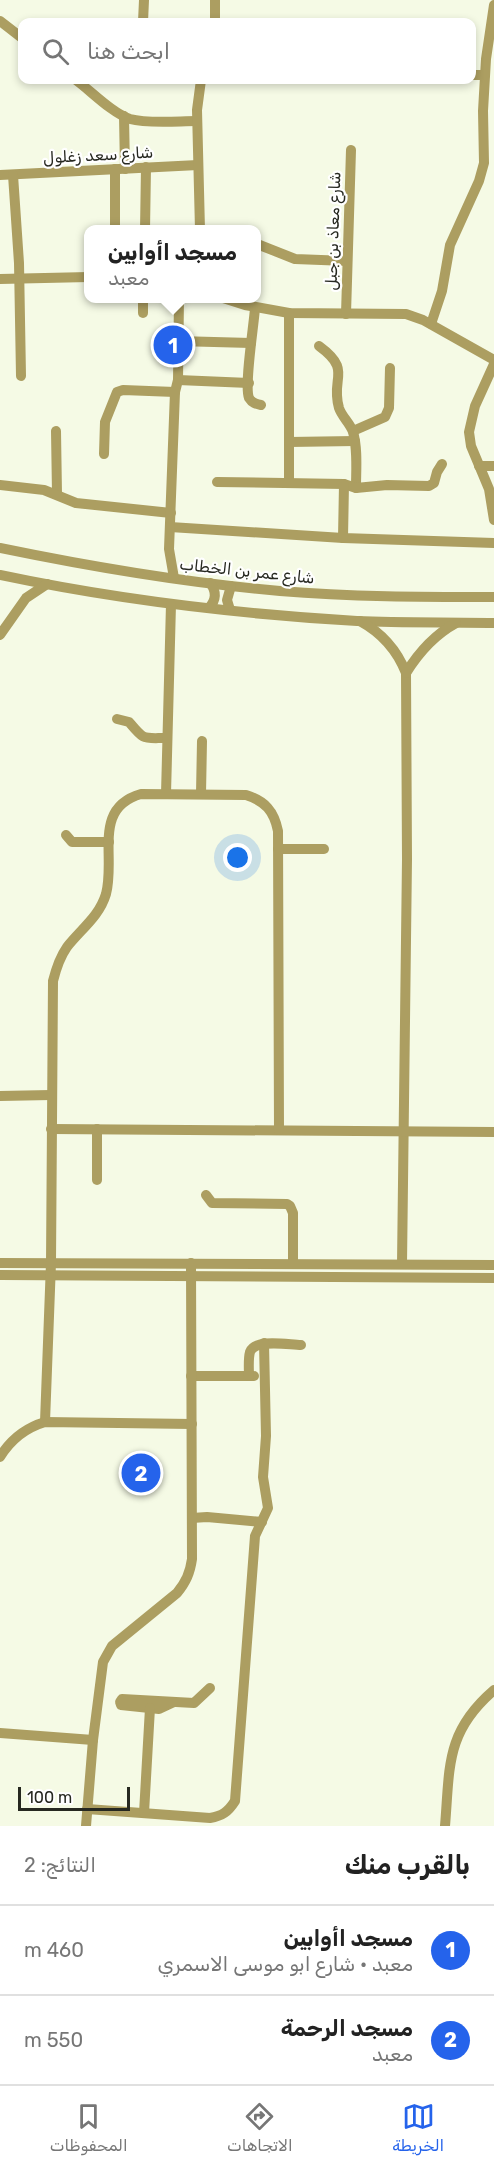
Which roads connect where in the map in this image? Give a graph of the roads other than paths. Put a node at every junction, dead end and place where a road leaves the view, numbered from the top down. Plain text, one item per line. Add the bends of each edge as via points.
1 (144, 0) edge
2 (215, 0) edge
3 (494, 5) edge
4 (143, 18) edge
5 (215, 18) edge
6 (0, 21) edge
7 (18, 35) edge
8 (476, 75) edge
9 (485, 75) junction
10 (81, 84) edge
11 (200, 84) edge
12 (124, 116) junction
13 (197, 121) junction
14 (351, 150) dead end
15 (489, 163) edge
16 (198, 165) junction
17 (146, 167) junction
18 (120, 169) junction
19 (0, 175) edge
20 (13, 175) junction
21 (115, 225) edge
22 (145, 225) edge
23 (200, 225) edge
24 (261, 246) edge
25 (347, 261) junction
26 (84, 277) edge
27 (19, 278) junction
28 (0, 279) edge
29 (143, 303) edge
30 (179, 303) edge
31 (239, 303) edge
32 (255, 308) junction
33 (143, 313) dead end
34 (289, 313) junction
35 (346, 314) junction
36 (431, 324) junction
37 (177, 341) junction
38 (251, 343) junction
39 (319, 346) dead end
40 (494, 362) edge
41 (390, 368) dead end
42 (21, 376) dead end
43 (178, 380) junction
44 (249, 383) junction
45 (175, 392) junction
46 (261, 405) dead end
47 (56, 431) dead end
48 (354, 436) junction
49 (289, 442) junction
50 (104, 454) dead end
51 (442, 464) dead end
52 (479, 466) junction
53 (494, 466) edge
54 (217, 482) dead end
55 (290, 483) junction
56 (344, 484) junction
57 (0, 485) edge
58 (356, 488) junction
59 (57, 494) junction
60 (171, 513) junction
61 (494, 520) edge
62 (170, 527) junction
63 (343, 538) junction
64 (494, 543) edge
65 (0, 548) edge
66 (0, 575) edge
67 (174, 578) junction
68 (47, 584) junction
69 (210, 584) junction
70 (231, 586) junction
71 (494, 597) edge
72 (171, 604) junction
73 (209, 608) junction
74 (230, 610) junction
75 (360, 621) junction
76 (457, 622) junction
77 (494, 623) edge
78 (0, 635) edge
79 (406, 673) junction
80 (117, 719) dead end
81 (167, 738) junction
82 (202, 741) dead end
83 (166, 794) junction
84 (201, 794) junction
85 (66, 835) dead end
86 (109, 842) junction
87 (278, 849) junction
88 (324, 849) dead end
89 (51, 1095) junction
90 (0, 1096) edge
91 (51, 1129) junction
92 (97, 1129) junction
93 (279, 1130) junction
94 (404, 1131) junction
95 (494, 1132) edge
96 (97, 1180) dead end
97 (206, 1195) dead end
98 (0, 1263) edge
99 (51, 1263) junction
100 (191, 1263) junction
101 (293, 1263) junction
102 (402, 1264) junction
103 (494, 1265) edge
104 (0, 1275) edge
105 (50, 1275) junction
106 (191, 1276) junction
107 (494, 1278) edge
108 (264, 1343) junction
109 (301, 1345) dead end
110 (192, 1376) junction
111 (249, 1376) junction
112 (264, 1376) junction
113 (45, 1422) junction
114 (192, 1424) junction
115 (0, 1457) edge
116 (192, 1518) junction
117 (262, 1522) junction
118 (210, 1688) dead end
119 (494, 1690) edge
120 (0, 1733) edge
121 (93, 1740) junction
122 (87, 1809) junction
123 (144, 1813) junction
124 (86, 1826) edge
125 (445, 1826) edge

1 - 4 street
2 - 5 street
3 - 9 street
6 - 7 street
8 - 9 street
9 - 15 street
10 - 12 street
11 - 13 street
12 - 13 street
12 - 18 street
13 - 16 street
14 - 25 street, شارع معاذ بن جبل
15 - 36 street via 450,245
16 - 17 street, شارع سعد زغلول
16 - 23 street
17 - 18 street, شارع سعد زغلول
17 - 22 street
18 - 20 street, شارع سعد زغلول
18 - 21 street
19 - 20 street, شارع سعد زغلول
20 - 27 street
24 - 25 street via 295,259
25 - 35 street, شارع معاذ بن جبل
26 - 27 street
27 - 28 street
27 - 42 street
29 - 33 street
30 - 37 street
31 - 32 street
32 - 34 street
32 - 38 street
34 - 35 street
34 - 49 street
35 - 36 street via 406,314
36 - 40 street
37 - 38 street
37 - 43 street
38 - 44 street
39 - 48 street via 336,361 339,407
40 - 52 street via 471,419 471,446
41 - 48 street via 389,408 385,417
43 - 44 street
43 - 45 street
44 - 46 street via 250,399
45 - 50 street via 117,392 105,422
45 - 60 street
47 - 59 street
48 - 49 street
48 - 58 street
49 - 55 street
51 - 58 street via 429,486
52 - 53 street
52 - 61 street via 489,489
54 - 55 street
55 - 56 street
56 - 58 street
56 - 63 street
57 - 59 street
59 - 60 street via 76,503
60 - 62 street
62 - 63 street
62 - 67 street
63 - 64 street
65 - 67 street, شارع عمر بن الخطاب
66 - 68 street
67 - 69 street, شارع عمر بن الخطاب
68 - 72 street
68 - 78 street via 26,598
69 - 70 street, شارع عمر بن الخطاب
69 - 73 street via 215,594
70 - 71 street, شارع عمر بن الخطاب via 351,595
70 - 74 street via 227,600
72 - 73 street
72 - 81 street
73 - 74 street
74 - 75 street
75 - 76 street
75 - 79 street via 388,642
76 - 77 street
76 - 79 street via 425,646
79 - 94 street
80 - 81 street via 129,722 142,737
81 - 83 street
82 - 84 street
83 - 84 street
83 - 86 street via 141,794 121,803 110,822
84 - 87 street via 258,799 275,818
85 - 86 street via 72,842
86 - 89 street via 108,883 103,903 67,947 53,981
87 - 88 street
87 - 93 street
89 - 90 street
89 - 91 street
91 - 92 street
91 - 99 street
92 - 93 street
92 - 96 street
93 - 94 street
94 - 95 street
94 - 102 street
97 - 101 street via 212,1203 290,1206
98 - 99 street
99 - 100 street
99 - 105 street
100 - 101 street
100 - 106 street
101 - 102 street
102 - 103 street
104 - 105 street
105 - 106 street
105 - 113 street
106 - 107 street
106 - 110 street
108 - 109 street
108 - 111 street via 251,1350
108 - 112 street
110 - 111 street
110 - 114 street
111 - 112 street
112 - 117 street via 266,1436 262,1477 268,1508
113 - 114 street
113 - 115 street via 15,1438
114 - 116 street
116 - 117 street
116 - 121 street via 192,1559 185,1583 112,1646 103,1662
117 - 123 street via 255,1536 235,1802 220,1816 210,1818
118 - 123 street via 194,1703 146,1705
119 - 125 street via 473,1710 456,1738 450,1757
120 - 121 street
121 - 122 street
122 - 123 street
122 - 124 street

